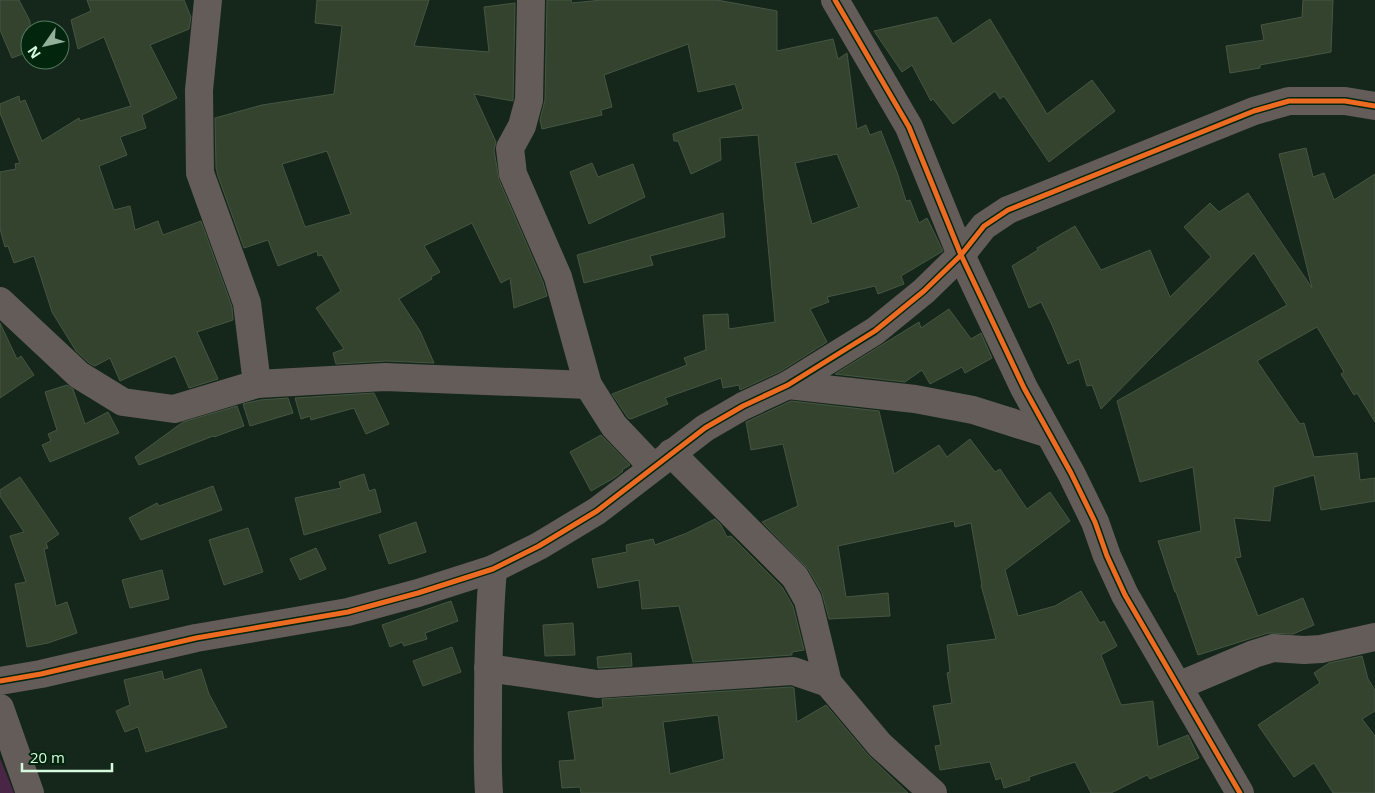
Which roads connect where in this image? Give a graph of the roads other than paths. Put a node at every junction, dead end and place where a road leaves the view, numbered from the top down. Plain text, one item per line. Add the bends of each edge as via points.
1 (208, 0) edge
2 (531, 0) edge
3 (835, 0) edge
4 (1375, 106) edge
5 (961, 255) junction
6 (0, 301) edge
7 (257, 384) junction
8 (588, 385) junction
9 (788, 385) junction
10 (1048, 434) junction
11 (662, 460) junction
12 (493, 569) junction
13 (1375, 636) edge
14 (488, 668) junction
15 (0, 681) edge
16 (828, 683) junction
17 (1178, 686) junction
18 (0, 708) edge
19 (30, 793) edge
20 (489, 793) edge
21 (932, 793) edge
22 (1240, 793) edge

1 - 7 street via 199,90 200,173 247,303
2 - 8 street via 529,100 522,126 510,148 513,174 558,277
3 - 5 street via 909,127
4 - 5 street via 1289,101 1254,111 1008,210 984,226
5 - 9 street via 875,331
5 - 10 street
6 - 7 street via 79,375 123,402 174,408
7 - 8 street via 385,377
8 - 11 street via 614,426
9 - 10 street via 915,399 973,410
9 - 11 street via 705,428
10 - 17 street via 1095,522 1125,595
11 - 12 street via 597,511
11 - 16 street via 795,578 808,600
12 - 14 street
12 - 15 street via 348,612 196,638
13 - 17 street via 1321,649 1274,648
14 - 16 street via 596,684 793,671
14 - 20 street
16 - 21 street via 880,745
17 - 22 street
18 - 19 street

